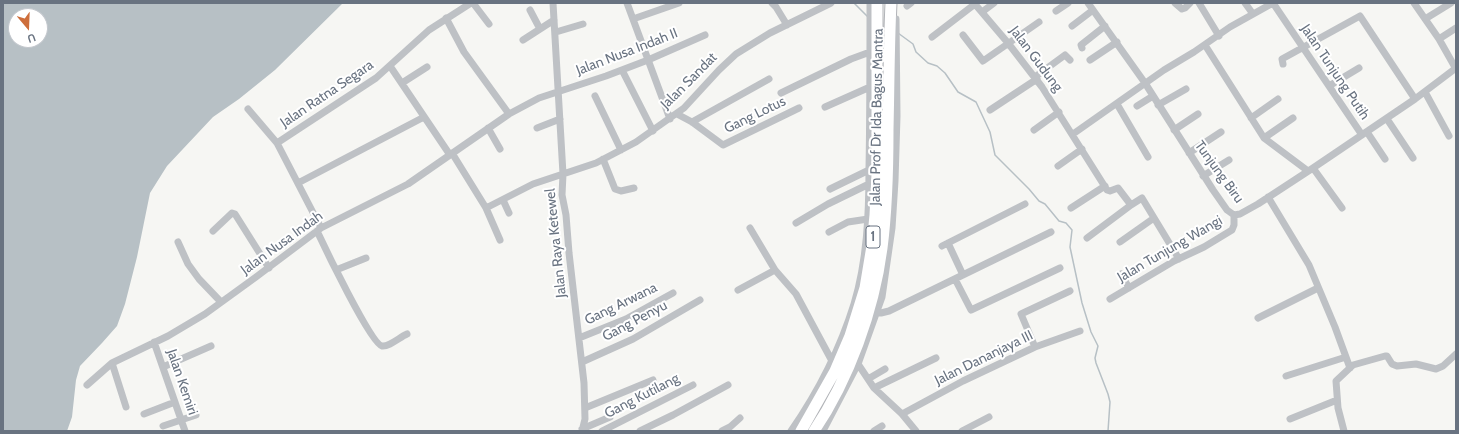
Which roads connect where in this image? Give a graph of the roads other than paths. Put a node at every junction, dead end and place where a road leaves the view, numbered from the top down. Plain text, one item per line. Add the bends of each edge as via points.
1 (472, 3) edge
2 (553, 3) edge
3 (627, 3) edge
4 (679, 3) edge
5 (772, 3) edge
6 (831, 3) edge
7 (870, 3) edge
8 (891, 3) edge
9 (896, 3) edge
10 (994, 3) edge
11 (1068, 3) edge
12 (1088, 3) edge
13 (1175, 3) edge
14 (1190, 3) edge
15 (1199, 3) edge
16 (1245, 3) edge
17 (1273, 3) edge
18 (1416, 3) edge
19 (1451, 3) edge
20 (975, 4) edge
21 (875, 9) edge
22 (530, 10) dead end
23 (1093, 10) junction
24 (1056, 11) dead end
25 (982, 12) junction
26 (1253, 14) junction
27 (446, 18) junction
28 (893, 18) junction
29 (633, 19) junction
30 (1425, 19) junction
31 (554, 20) junction
32 (1039, 22) dead end
33 (489, 24) dead end
34 (583, 24) dead end
35 (787, 25) junction
36 (1072, 26) dead end
37 (1105, 26) junction
38 (874, 28) junction
39 (1456, 28) edge
40 (540, 29) junction
41 (556, 32) junction
42 (893, 33) junction
43 (705, 34) dead end
44 (963, 35) dead end
45 (1218, 36) junction
46 (932, 37) dead end
47 (1439, 39) junction
48 (523, 40) dead end
49 (1008, 42) junction
50 (1117, 42) junction
51 (1205, 45) junction
52 (1082, 48) dead end
53 (1302, 48) junction
54 (870, 52) junction
55 (648, 60) junction
56 (1070, 60) dead end
57 (1090, 60) dead end
58 (1283, 64) dead end
59 (390, 66) junction
60 (427, 67) dead end
61 (1359, 68) dead end
62 (1456, 68) edge
63 (622, 70) junction
64 (1036, 78) junction
65 (769, 79) dead end
66 (402, 83) junction
67 (1145, 83) junction
68 (1329, 86) junction
69 (870, 87) junction
70 (1186, 89) dead end
71 (558, 91) junction
72 (1425, 92) junction
73 (781, 93) dead end
74 (595, 96) dead end
75 (1153, 96) junction
76 (1278, 99) dead end
77 (1415, 100) junction
78 (1117, 104) junction
79 (1158, 105) junction
80 (1137, 106) dead end
81 (825, 107) dead end
82 (799, 108) dead end
83 (248, 109) dead end
84 (990, 110) dead end
85 (1059, 112) junction
86 (509, 114) junction
87 (677, 114) junction
88 (1198, 114) dead end
89 (424, 117) junction
90 (1251, 118) junction
91 (1292, 118) dead end
92 (560, 119) junction
93 (670, 119) junction
94 (1386, 119) junction
95 (692, 122) junction
96 (488, 128) junction
97 (537, 128) dead end
98 (1034, 130) dead end
99 (1174, 130) junction
100 (653, 131) junction
101 (1221, 132) dead end
102 (1073, 134) junction
103 (1364, 134) junction
104 (1449, 136) dead end
105 (1264, 138) junction
106 (277, 143) junction
107 (500, 149) dead end
108 (1082, 149) junction
109 (621, 150) junction
110 (1189, 153) junction
111 (451, 154) junction
112 (1148, 157) dead end
113 (1412, 158) dead end
114 (603, 159) junction
115 (1385, 159) dead end
116 (1229, 160) dead end
117 (1058, 166) dead end
118 (1311, 169) junction
119 (878, 173) junction
120 (563, 174) junction
121 (1203, 176) junction
122 (298, 183) junction
123 (869, 184) junction
124 (1105, 186) junction
125 (634, 188) dead end
126 (830, 189) dead end
127 (1268, 198) junction
128 (503, 200) junction
129 (1025, 204) dead end
130 (1131, 204) junction
131 (486, 208) junction
132 (1071, 208) dead end
133 (1342, 208) dead end
134 (509, 213) dead end
135 (1234, 215) junction
136 (1154, 218) junction
137 (868, 219) junction
138 (796, 223) dead end
139 (750, 228) dead end
140 (319, 230) junction
141 (213, 231) dead end
142 (829, 232) dead end
143 (1051, 232) dead end
144 (1087, 238) dead end
145 (500, 240) dead end
146 (178, 242) dead end
147 (1120, 242) dead end
148 (366, 258) dead end
149 (1179, 259) junction
150 (269, 268) junction
151 (1060, 268) dead end
152 (336, 270) junction
153 (775, 270) junction
154 (1121, 274) dead end
155 (963, 275) junction
156 (955, 279) junction
157 (1129, 288) junction
158 (1318, 288) junction
159 (738, 290) dead end
160 (1070, 291) dead end
161 (673, 292) dead end
162 (1110, 299) dead end
163 (700, 300) dead end
164 (221, 302) junction
165 (868, 306) junction
166 (1258, 318) dead end
167 (1080, 331) dead end
168 (407, 334) dead end
169 (579, 338) junction
170 (154, 342) junction
171 (211, 346) dead end
172 (1035, 347) junction
173 (1456, 354) edge
174 (1346, 357) junction
175 (936, 358) dead end
176 (832, 361) junction
177 (582, 362) junction
178 (112, 363) junction
179 (858, 364) junction
180 (163, 367) junction
181 (1350, 368) junction
182 (885, 369) dead end
183 (1286, 376) dead end
184 (868, 379) junction
185 (654, 380) dead end
186 (87, 385) dead end
187 (694, 385) dead end
188 (728, 385) dead end
189 (874, 388) junction
190 (1337, 400) junction
191 (175, 402) junction
192 (126, 407) dead end
193 (585, 408) junction
194 (144, 414) dead end
195 (902, 414) junction
196 (196, 415) dead end
197 (989, 416) dead end
198 (610, 417) dead end
199 (740, 418) dead end
200 (1290, 419) dead end
201 (181, 420) junction
202 (163, 426) dead end
203 (882, 426) dead end
204 (582, 430) edge
205 (185, 431) edge
206 (602, 431) edge
207 (640, 431) edge
208 (722, 431) edge
209 (791, 431) edge
210 (801, 431) edge
211 (814, 431) edge
212 (823, 431) edge
213 (874, 431) edge
214 (916, 431) edge
215 (962, 431) edge
216 (1344, 431) edge

1 - 27 street, Jalan Ratna Segara
1 - 33 street
2 - 31 street, Jalan Raya Ketewel
3 - 29 street
4 - 29 street
5 - 35 street
6 - 35 street, Jalan Sandat
7 - 21 street
8 - 28 highway, Jalan Prof Dr Ida Bagus Mantra / 1
9 - 28 street
10 - 25 street
11 - 24 street
12 - 23 street, Tunjung Biru
13 - 14 street via 1182,9
15 - 45 street
16 - 26 street
17 - 26 street
17 - 53 street, Jalan Tunjung Putih
18 - 30 street
19 - 30 street
20 - 25 street, Jalan Gudung
20 - 46 street
21 - 38 highway, Jalan Prof Dr Ida Bagus Mantra / 1
22 - 40 street
23 - 36 street
23 - 37 street, Tunjung Biru
25 - 49 street, Jalan Gudung
26 - 45 street
27 - 59 street, Jalan Ratna Segara via 405,50
27 - 86 street via 464,52
28 - 42 highway, Jalan Prof Dr Ida Bagus Mantra / 1
29 - 55 street
30 - 47 street
31 - 40 street
31 - 41 street, Jalan Raya Ketewel
32 - 49 street
34 - 41 street
35 - 87 street, Jalan Sandat via 727,61
37 - 50 street, Tunjung Biru
37 - 52 street via 1081,45
38 - 54 street
38 - 119 highway, Jalan Prof Dr Ida Bagus Mantra / 1
39 - 47 street
40 - 48 street
41 - 71 street, Jalan Raya Ketewel
42 - 119 highway, Jalan Prof Dr Ida Bagus Mantra / 1
42 - 165 street via 897,116 892,228
43 - 55 street, Jalan Nusa Indah II
44 - 49 street via 983,61
45 - 51 street
47 - 62 street
49 - 64 street, Jalan Gudung
50 - 57 street
50 - 67 street, Tunjung Biru
51 - 67 street
51 - 90 street
53 - 58 street via 1282,59
53 - 68 street, Jalan Tunjung Putih
53 - 77 street via 1360,16
54 - 69 street
54 - 73 street
55 - 63 street, Jalan Nusa Indah II
55 - 93 street
56 - 64 street via 1065,55
59 - 66 street
59 - 106 street, Jalan Ratna Segara
60 - 66 street
61 - 68 street
62 - 72 street, Tunjung Biru
63 - 71 street, Jalan Nusa Indah II
63 - 100 street
64 - 84 street
64 - 85 street, Jalan Gudung
65 - 95 street
66 - 89 street
67 - 75 street, Tunjung Biru
67 - 78 street
68 - 103 street, Jalan Tunjung Putih
69 - 81 street
69 - 119 street
70 - 79 street
71 - 86 street, Jalan Nusa Indah
71 - 92 street, Jalan Raya Ketewel
72 - 77 street, Tunjung Biru
72 - 104 street
74 - 109 street
75 - 79 street, Tunjung Biru
75 - 80 street
76 - 90 street
77 - 94 street, Tunjung Biru
78 - 102 street
78 - 112 street
79 - 99 street, Tunjung Biru
82 - 95 street, Gang Lotus via 723,145
83 - 106 street
85 - 98 street
85 - 102 street, Jalan Gudung
86 - 96 street, Jalan Nusa Indah
87 - 93 street, Jalan Sandat
87 - 95 street
88 - 99 street
89 - 111 street
89 - 122 street
90 - 105 street
91 - 105 street
92 - 97 street
92 - 120 street, Jalan Raya Ketewel
93 - 100 street, Jalan Sandat
94 - 103 street, Tunjung Biru
94 - 113 street
96 - 107 street
96 - 111 street, Jalan Nusa Indah
99 - 110 street, Tunjung Biru
100 - 109 street, Jalan Sandat
101 - 110 street
102 - 108 street, Jalan Gudung
103 - 115 street, Jalan Tunjung Putih
103 - 118 street, Tunjung Biru
105 - 118 street
106 - 122 street
108 - 117 street
108 - 124 street, Jalan Gudung
109 - 114 street, Jalan Sandat
110 - 121 street, Tunjung Biru
111 - 131 street
111 - 140 street, Jalan Nusa Indah via 408,184
114 - 120 street, Jalan Sandat
114 - 125 street via 615,189 621,191
116 - 121 street
118 - 127 street, Tunjung Biru
118 - 133 street
119 - 123 street
119 - 126 street
119 - 165 highway, Jalan Prof Dr Ida Bagus Mantra / 1 via 885,224 882,250
120 - 128 street, Jalan Sandat via 533,184
120 - 169 street, Jalan Raya Ketewel via 562,195
121 - 135 street, Tunjung Biru via 1227,210
122 - 140 street
123 - 137 street
123 - 138 street
124 - 130 street via 1110,191 1118,188
124 - 132 street
127 - 135 street, Tunjung Biru via 1243,213
127 - 158 street via 1303,254
128 - 131 street, Jalan Sandat
128 - 134 street
129 - 155 street via 945,244
130 - 136 street via 1142,198
130 - 144 street
131 - 145 street
135 - 149 street, Jalan Tunjung Wangi via 1232,230
136 - 147 street
136 - 149 street
137 - 142 street via 848,222
137 - 165 street via 862,268
139 - 153 street
140 - 150 street, Jalan Nusa Indah
140 - 152 street
141 - 150 street via 232,213 235,214
143 - 155 street
146 - 164 street via 188,264
148 - 152 street
149 - 157 street, Jalan Tunjung Wangi
150 - 164 street, Jalan Nusa Indah
151 - 156 street via 971,310
152 - 168 street via 357,311 379,345 387,345
153 - 159 street
153 - 176 street via 796,294
154 - 157 street
155 - 156 street
156 - 165 street via 889,311 881,313
157 - 162 street, Jalan Tunjung Wangi
158 - 166 street
158 - 174 street
160 - 172 street via 1021,314
161 - 169 street, Gang Arwana via 626,320
163 - 177 street, Gang Penyu via 633,339
164 - 170 street, Jalan Nusa Indah via 168,336
165 - 176 street via 840,344
165 - 179 street
165 - 210 highway, Jalan Prof Dr Ida Bagus Mantra / 1
165 - 211 highway, Jalan Prof Dr Ida Bagus Mantra / 1 via 864,329 851,362
167 - 172 street, Jalan Dananjaya III
169 - 177 street, Jalan Raya Ketewel
170 - 178 street, Jalan Nusa Indah
170 - 180 street, Jalan Kemiri
171 - 180 street
172 - 195 street, Jalan Dananjaya III
173 - 181 street via 1441,368 1436,369 1416,364 1397,366 1392,364 1387,356
174 - 181 street
174 - 183 street
175 - 189 street
176 - 209 street
177 - 193 street, Jalan Raya Ketewel
178 - 186 street, Jalan Nusa Indah
178 - 192 street
179 - 184 street
179 - 212 street
180 - 191 street, Jalan Kemiri
181 - 190 street via 1336,381
182 - 184 street
184 - 189 street
185 - 193 street
187 - 206 street, Gang Kutilang
188 - 207 street
189 - 195 street
190 - 200 street
190 - 216 street
191 - 194 street
191 - 201 street, Jalan Kemiri
193 - 204 street, Jalan Raya Ketewel
195 - 214 street
196 - 201 street
197 - 215 street
198 - 204 street
199 - 208 street
201 - 202 street
201 - 205 street, Jalan Kemiri
203 - 213 street

